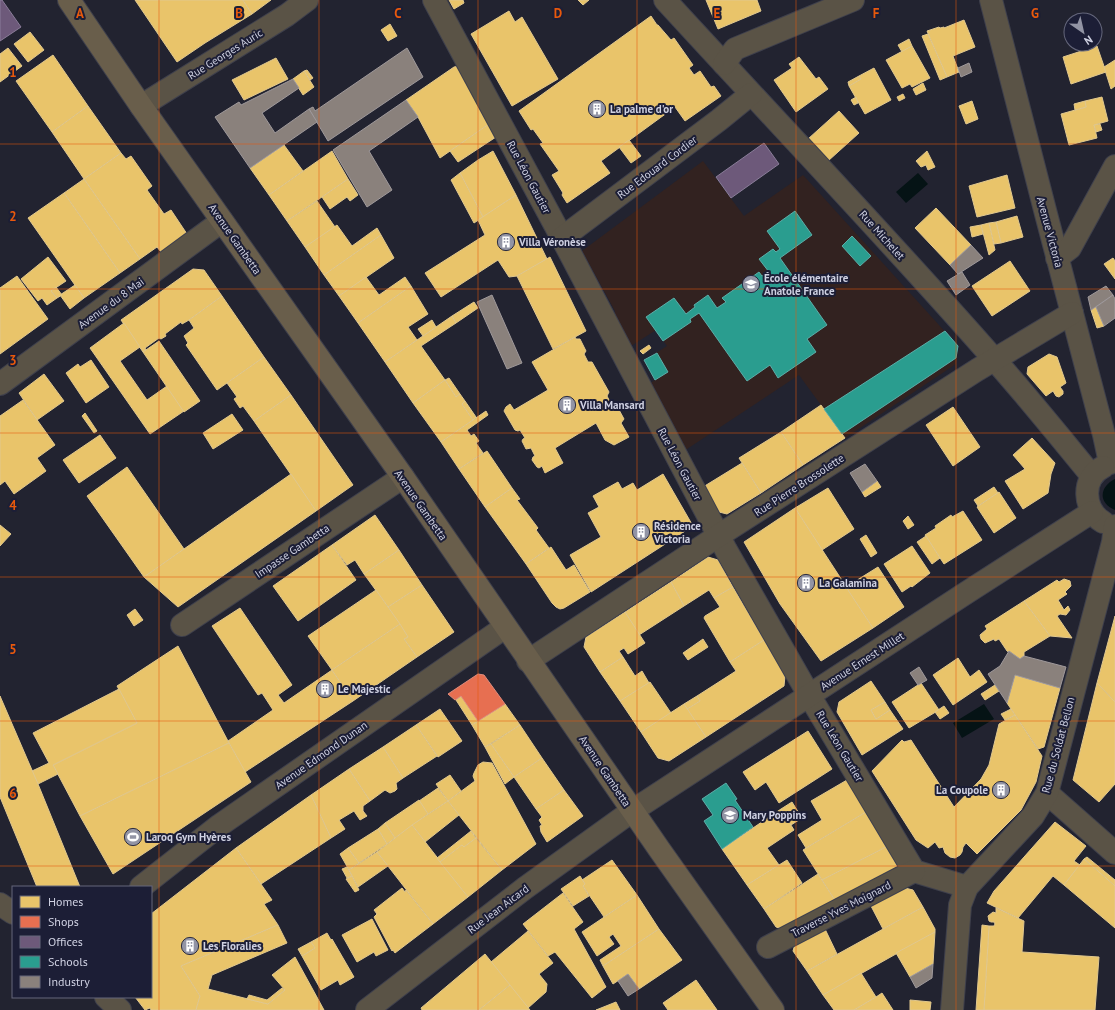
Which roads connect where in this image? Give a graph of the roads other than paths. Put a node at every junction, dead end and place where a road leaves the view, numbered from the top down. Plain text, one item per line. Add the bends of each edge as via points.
1 (69, 0) edge
2 (307, 0) edge
3 (434, 0) edge
4 (666, 0) edge
5 (853, 0) edge
6 (991, 0) edge
7 (283, 8) edge
8 (724, 64) junction
9 (751, 94) junction
10 (141, 106) junction
11 (1115, 166) edge
12 (222, 221) junction
13 (562, 238) junction
14 (1057, 258) junction
15 (1072, 313) junction
16 (995, 359) junction
17 (0, 384) edge
18 (1112, 463) edge
19 (1092, 476) junction
20 (403, 477) junction
21 (1092, 512) junction
22 (1115, 526) edge
23 (718, 536) junction
24 (182, 625) dead end
25 (505, 627) junction
26 (528, 660) junction
27 (809, 695) junction
28 (1047, 793) junction
29 (632, 811) junction
30 (1115, 853) edge
31 (914, 871) junction
32 (142, 886) edge
33 (967, 887) junction
34 (0, 904) edge
35 (12, 912) edge
36 (768, 947) dead end
37 (105, 998) edge
38 (106, 998) edge
39 (99, 1010) edge
40 (120, 1010) edge
41 (367, 1010) edge
42 (773, 1010) edge
43 (952, 1010) edge

1 - 10 main road, Avenue Gambetta
2 - 7 street, Rue Georges Auric
3 - 13 street, Rue Léon Gautier
4 - 8 street, Rue Michelet
5 - 8 street via 734,49
6 - 14 street, Avenue Victoria
7 - 10 street, Rue Georges Auric
8 - 9 street, Rue Michelet
9 - 13 street, Rue Edouard Cordier
9 - 16 street, Rue Michelet
10 - 12 main road, Avenue Gambetta
11 - 14 street via 1070,248
12 - 17 street, Avenue du 8 Mai
12 - 20 main road, Avenue Gambetta
13 - 23 street, Rue Léon Gautier
14 - 15 street, Avenue Victoria
15 - 16 street, Rue Pierre Brossolette
15 - 18 street, Avenue Victoria
16 - 19 street, Rue Michelet
16 - 23 street, Rue Pierre Brossolette
18 - 19 street via 1100,468
19 - 21 street via 1086,494
20 - 24 street, Impasse Gambetta
20 - 25 main road, Avenue Gambetta
21 - 22 street via 1098,520
21 - 27 street, Avenue Ernest Millet
22 - 28 street, Rue du Soldat Bellon via 1113,542
23 - 26 street, Rue Pierre Brossolette
23 - 27 street, Rue Léon Gautier
25 - 26 main road, Avenue Gambetta
25 - 32 street, Avenue Edmond Dunan via 220,825
26 - 29 main road, Avenue Gambetta
27 - 29 street, Avenue Ernest Millet
27 - 31 street, Rue Léon Gautier
28 - 30 street
28 - 33 street, Rue du Soldat Bellon via 1033,816
29 - 41 street, Rue Jean Aicard via 525,888
29 - 42 main road, Avenue Gambetta
31 - 33 street
31 - 36 street, Traverse Yves Moignard
33 - 43 street, Rue du Soldat Bellon via 960,905
34 - 35 street
37 - 39 street
38 - 40 street

